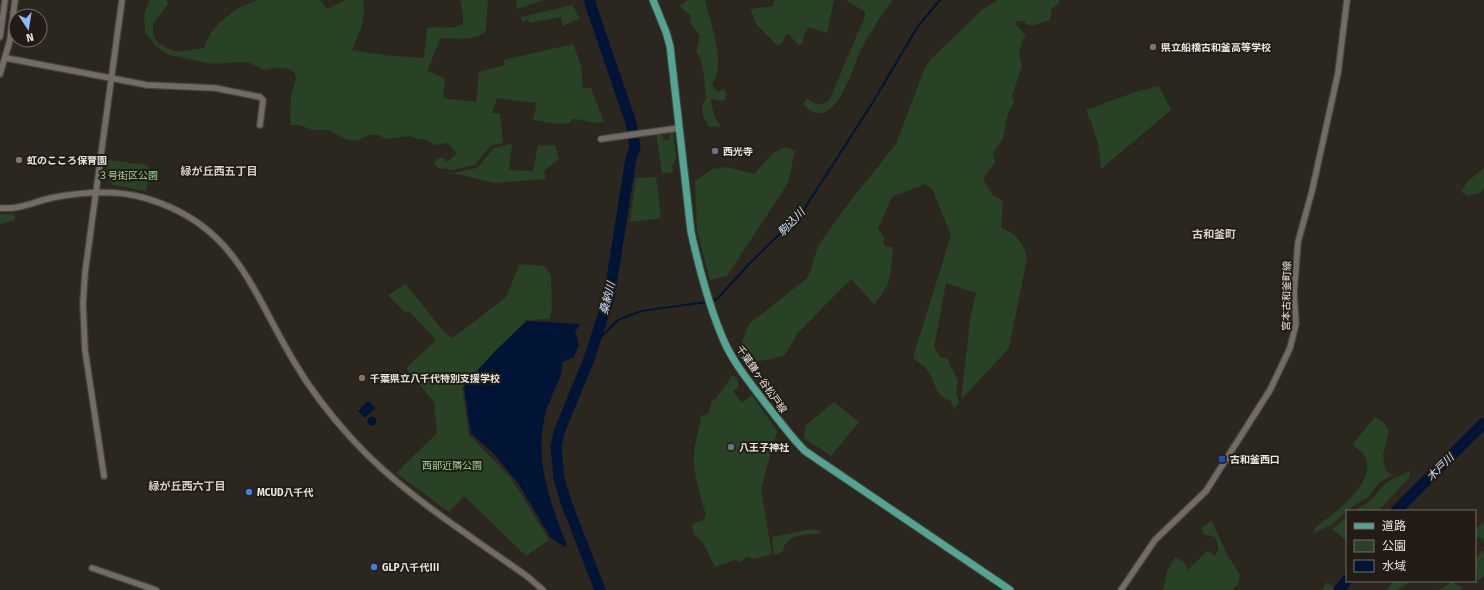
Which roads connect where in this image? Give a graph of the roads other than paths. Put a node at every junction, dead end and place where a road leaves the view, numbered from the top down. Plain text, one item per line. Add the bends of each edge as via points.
1 (5, 0) edge
2 (15, 0) edge
3 (122, 0) edge
4 (653, 0) edge
5 (1346, 0) edge
6 (0, 37) edge
7 (6, 58) junction
8 (0, 74) edge
9 (111, 78) junction
10 (260, 125) dead end
11 (679, 128) junction
12 (601, 139) dead end
13 (96, 192) junction
14 (0, 208) edge
15 (104, 476) dead end
16 (92, 568) dead end
17 (156, 590) edge
18 (543, 590) edge
19 (1010, 590) edge
20 (1120, 590) edge

1 - 6 street
2 - 7 street
3 - 9 street
4 - 11 main road, 千葉鎌ヶ谷松戸線 via 670,46
5 - 20 street, 宮本古和釜町線 via 1338,73 1298,242 1294,293 1296,324 1290,348 1270,390 1206,491 1155,540
7 - 8 street
7 - 9 street
9 - 10 street via 147,85 215,88 260,97 263,100
9 - 13 street
11 - 12 street
11 - 19 main road, 千葉鎌ヶ谷松戸線 via 691,232 713,311 724,341 739,367 805,451
13 - 14 street via 50,199 18,208
13 - 15 street via 85,273 83,325 86,367
13 - 18 street via 130,194 163,205 189,218 213,235 246,274 310,387 353,440 404,486
16 - 17 street

